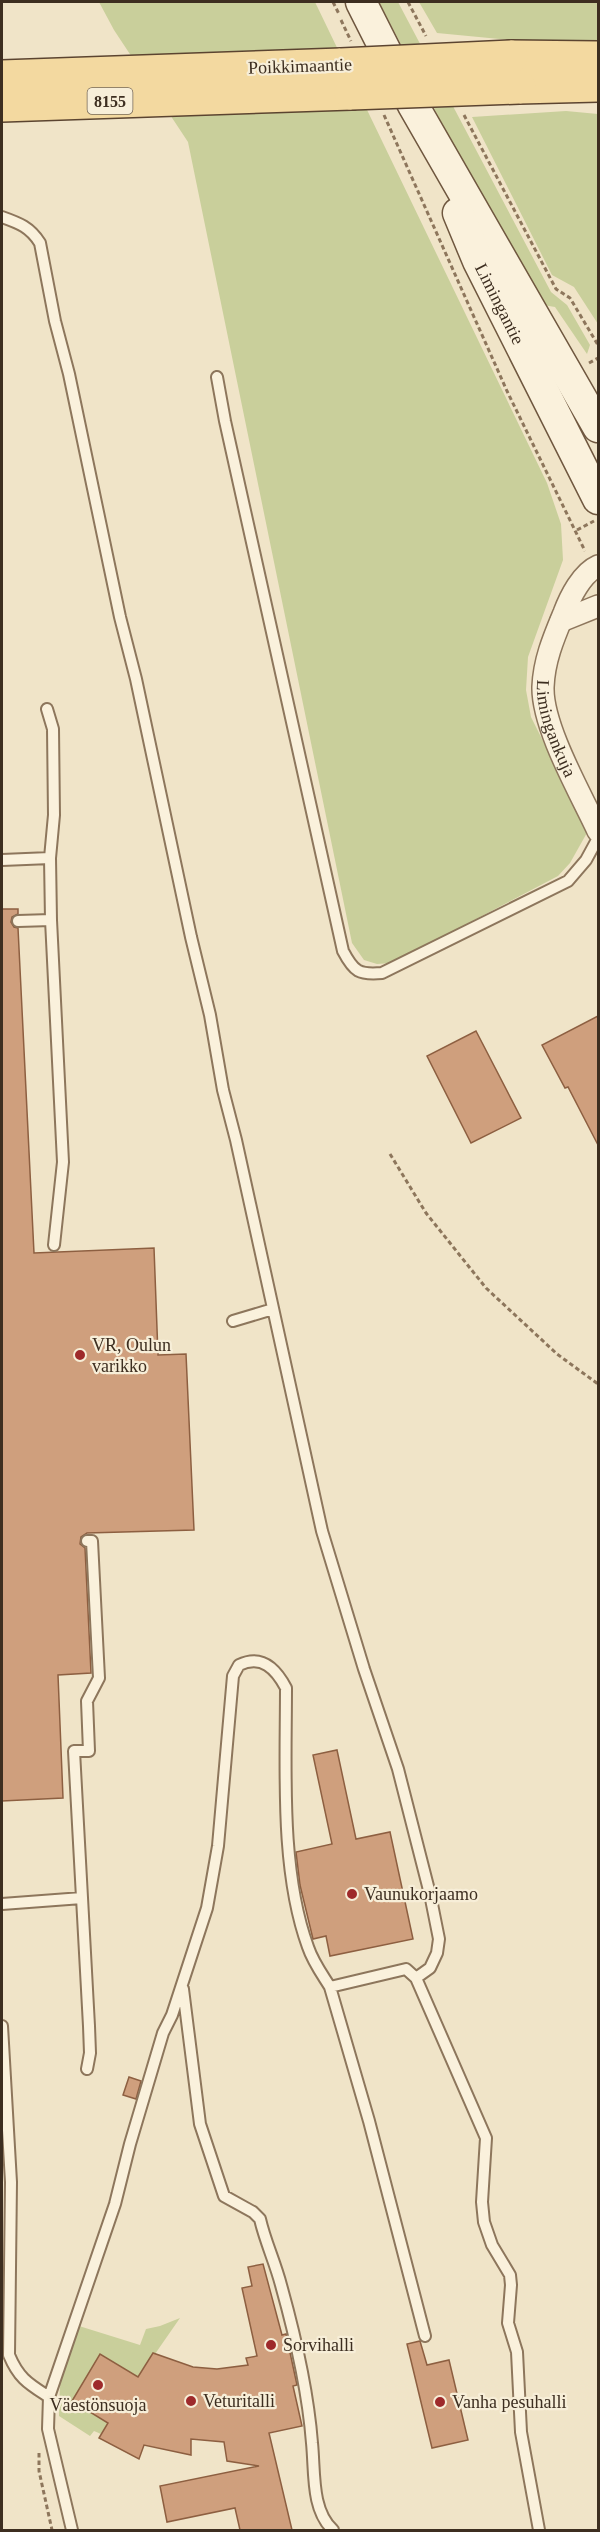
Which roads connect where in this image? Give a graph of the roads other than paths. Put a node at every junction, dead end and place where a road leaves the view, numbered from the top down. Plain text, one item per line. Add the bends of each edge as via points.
1 (361, 2) edge
2 (598, 58) edge
3 (515, 72) junction
4 (2, 77) edge
5 (216, 83) junction
6 (598, 85) edge
7 (2, 105) edge
8 (413, 105) junction
9 (2, 217) edge
10 (217, 377) dead end
11 (598, 428) edge
12 (598, 499) edge
13 (598, 566) edge
14 (598, 606) edge
15 (561, 621) junction
16 (47, 709) dead end
17 (598, 831) edge
18 (598, 838) edge
19 (50, 858) junction
20 (2, 860) edge
21 (51, 920) junction
22 (18, 921) dead end
23 (54, 1245) dead end
24 (273, 1309) junction
25 (233, 1321) dead end
26 (87, 1541) dead end
27 (82, 1898) junction
28 (2, 1904) edge
29 (416, 1978) junction
30 (182, 1984) junction
31 (330, 1987) junction
32 (2, 2026) edge
33 (87, 2069) dead end
34 (425, 2336) dead end
35 (49, 2397) junction
36 (72, 2530) edge
37 (333, 2530) edge
38 (539, 2530) edge

1 - 8 main road, Limingantie
2 - 3 main road, Poikkimaantie / 8155
3 - 5 main road, Poikkimaantie / 8155, bridge
3 - 6 main road, Poikkimaantie / 8155
4 - 5 main road, Poikkimaantie / 8155
5 - 7 main road, Poikkimaantie / 8155
8 - 11 main road, Limingantie
8 - 12 main road, Limingantie via 477,261
9 - 24 lane via 23,224 40,243
10 - 18 lane via 341,939 352,968 366,975 382,974 568,881
13 - 15 street, Limingankuja via 571,596
14 - 15 street
15 - 17 street, Limingankuja via 547,659 543,688 546,712
16 - 19 lane via 52,729 54,815
19 - 20 lane
19 - 21 lane
21 - 22 lane
21 - 23 lane via 63,1162
24 - 25 lane
24 - 29 lane via 322,1531 398,1769 430,1894 439,1939 437,1953 430,1968
26 - 27 lane via 92,1541 99,1678 87,1701 89,1751 74,1751
27 - 28 lane
27 - 33 lane via 90,2053
29 - 31 lane via 406,1969
29 - 38 lane via 486,2138 483,2222 510,2275 508,2323 517,2352 521,2432
30 - 31 lane via 207,1908 218,1846 233,1676 239,1665 259,1662 277,1671 286,1688 288,1857 305,1940
30 - 35 lane via 163,2033 115,2204
30 - 37 lane via 200,2124 224,2196 260,2219 281,2284 298,2361 311,2427 318,2504 324,2522
31 - 34 lane
32 - 35 lane via 11,2182 9,2355 16,2372
35 - 36 lane via 48,2429

